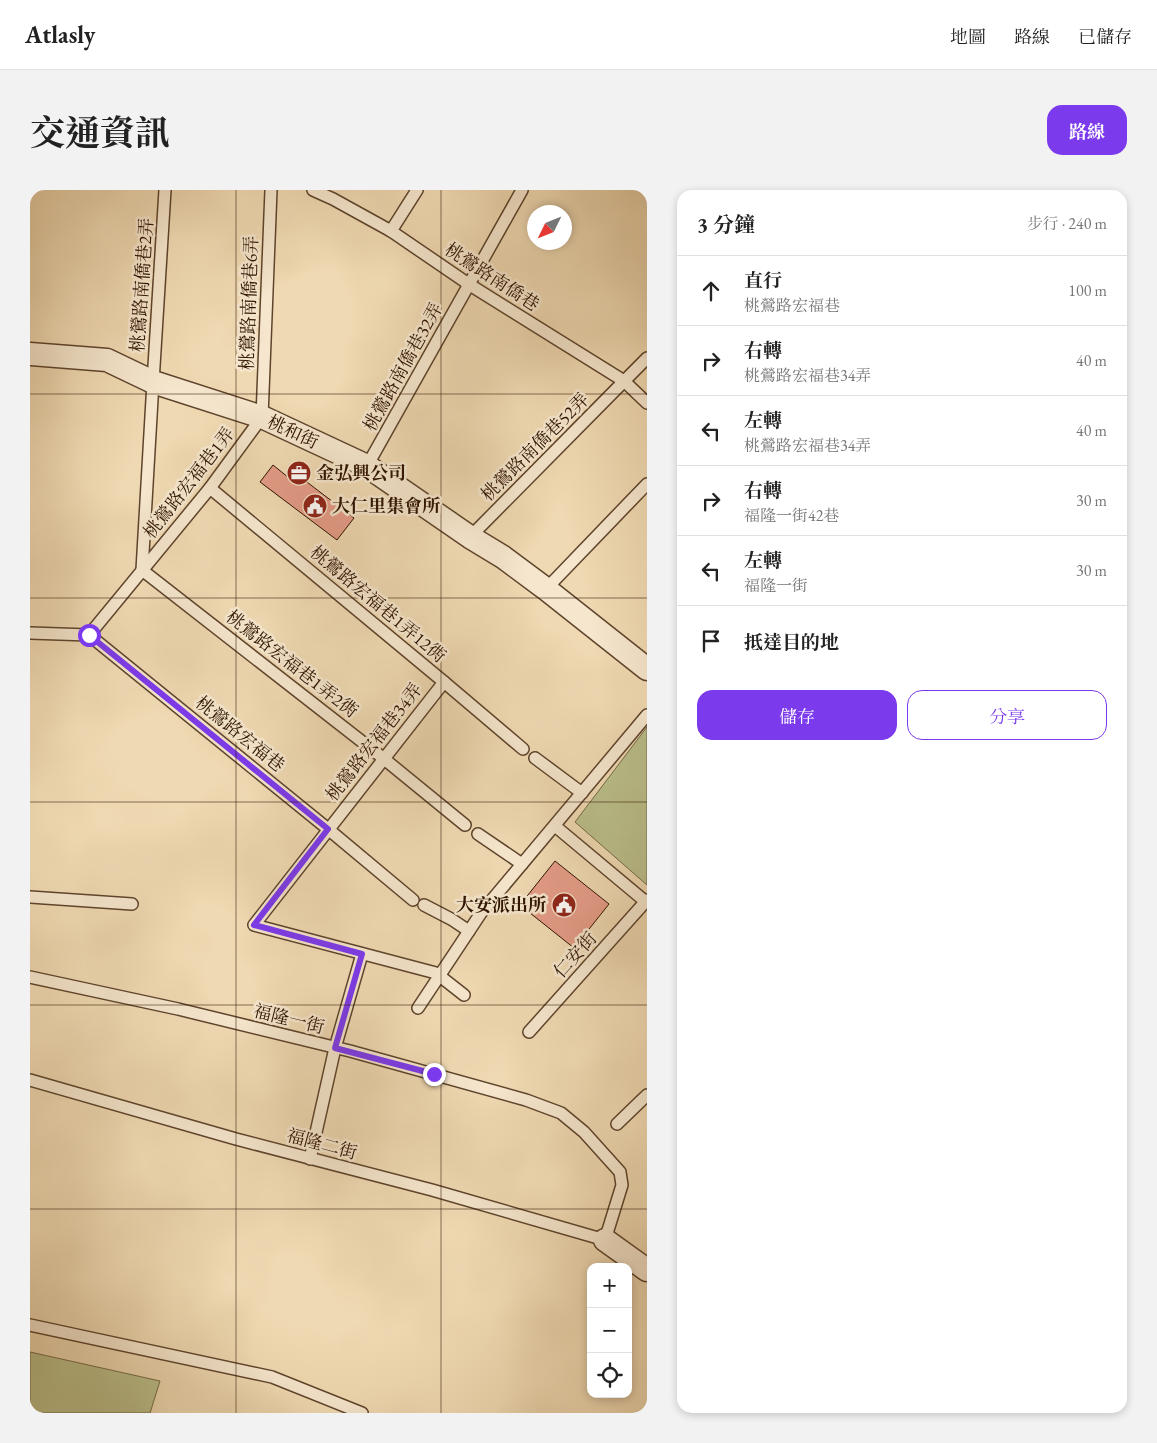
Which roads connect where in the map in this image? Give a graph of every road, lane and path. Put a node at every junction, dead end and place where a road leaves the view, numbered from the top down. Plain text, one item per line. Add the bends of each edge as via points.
1 (165, 190) edge
2 (271, 190) edge
3 (313, 190) edge
4 (417, 190) edge
5 (522, 190) edge
6 (390, 231) junction
7 (470, 285) junction
8 (30, 354) edge
9 (647, 358) edge
10 (153, 382) junction
11 (624, 382) junction
12 (647, 402) edge
13 (262, 417) junction
14 (367, 466) junction
15 (647, 484) edge
16 (210, 488) junction
17 (470, 537) junction
18 (142, 570) junction
19 (546, 588) junction
20 (30, 632) edge
21 (89, 635) junction
22 (647, 669) edge
23 (444, 682) junction
24 (647, 715) edge
25 (523, 749) dead end
26 (384, 758) junction
27 (535, 758) dead end
28 (582, 793) junction
29 (465, 825) dead end
30 (555, 826) junction
31 (328, 829) junction
32 (478, 834) dead end
33 (522, 864) junction
34 (30, 897) edge
35 (413, 900) dead end
36 (646, 901) edge
37 (132, 904) dead end
38 (424, 905) dead end
39 (469, 931) junction
40 (362, 954) junction
41 (30, 976) edge
42 (439, 976) junction
43 (464, 995) dead end
44 (418, 1008) dead end
45 (529, 1032) dead end
46 (335, 1048) junction
47 (30, 1080) edge
48 (647, 1094) edge
49 (617, 1124) dead end
50 (310, 1159) junction
51 (605, 1240) junction
52 (647, 1270) edge
53 (30, 1325) edge
54 (362, 1413) edge

1 - 10 lane, 桃鶯路南僑巷2弄
2 - 13 lane, 桃鶯路南僑巷6弄
3 - 6 lane, 桃鶯路南僑巷
4 - 6 lane
5 - 7 lane, 桃鶯路南僑巷32弄
6 - 7 lane, 桃鶯路南僑巷
7 - 11 lane, 桃鶯路南僑巷
7 - 14 lane, 桃鶯路南僑巷32弄
8 - 10 street, 桃和街 via 107,360
9 - 11 lane, 桃鶯路南僑巷52弄
10 - 13 street, 桃和街
10 - 18 lane, 桃鶯路宏福巷1弄
11 - 12 lane, 桃鶯路南僑巷
11 - 17 lane, 桃鶯路南僑巷52弄
13 - 14 street, 桃和街
13 - 16 lane, 桃鶯路宏福巷1弄
14 - 17 street, 桃和街
15 - 19 lane
16 - 18 lane, 桃鶯路宏福巷1弄
16 - 23 lane, 桃鶯路宏福巷1弄12衖
17 - 19 street, 桃和街
18 - 21 lane, 桃鶯路宏福巷1弄
18 - 26 lane, 桃鶯路宏福巷1弄2衖
19 - 22 street, 桃和街
20 - 21 lane
21 - 31 lane, 桃鶯路宏福巷
23 - 25 lane, 桃鶯路宏福巷1弄12衖
23 - 26 lane, 桃鶯路宏福巷34弄
24 - 28 lane
26 - 29 lane, 桃鶯路宏福巷1弄2衖
26 - 31 lane, 桃鶯路宏福巷34弄
27 - 28 lane
28 - 30 lane
30 - 33 lane
30 - 36 lane
31 - 35 lane, 桃鶯路宏福巷
31 - 40 lane, 桃鶯路宏福巷34弄 via 254,925
32 - 33 lane
33 - 39 lane
34 - 37 lane
36 - 45 lane, 仁安街
38 - 39 lane
39 - 42 lane
40 - 42 lane
40 - 46 lane
41 - 46 lane, 福隆一街
42 - 43 lane
42 - 44 lane
46 - 50 lane
46 - 51 lane, 福隆一街 via 471,1084 561,1113 584,1132 620,1172 622,1184
47 - 50 lane, 福隆二街
48 - 49 lane
50 - 51 lane, 福隆二街
51 - 52 street
53 - 54 lane via 272,1377

